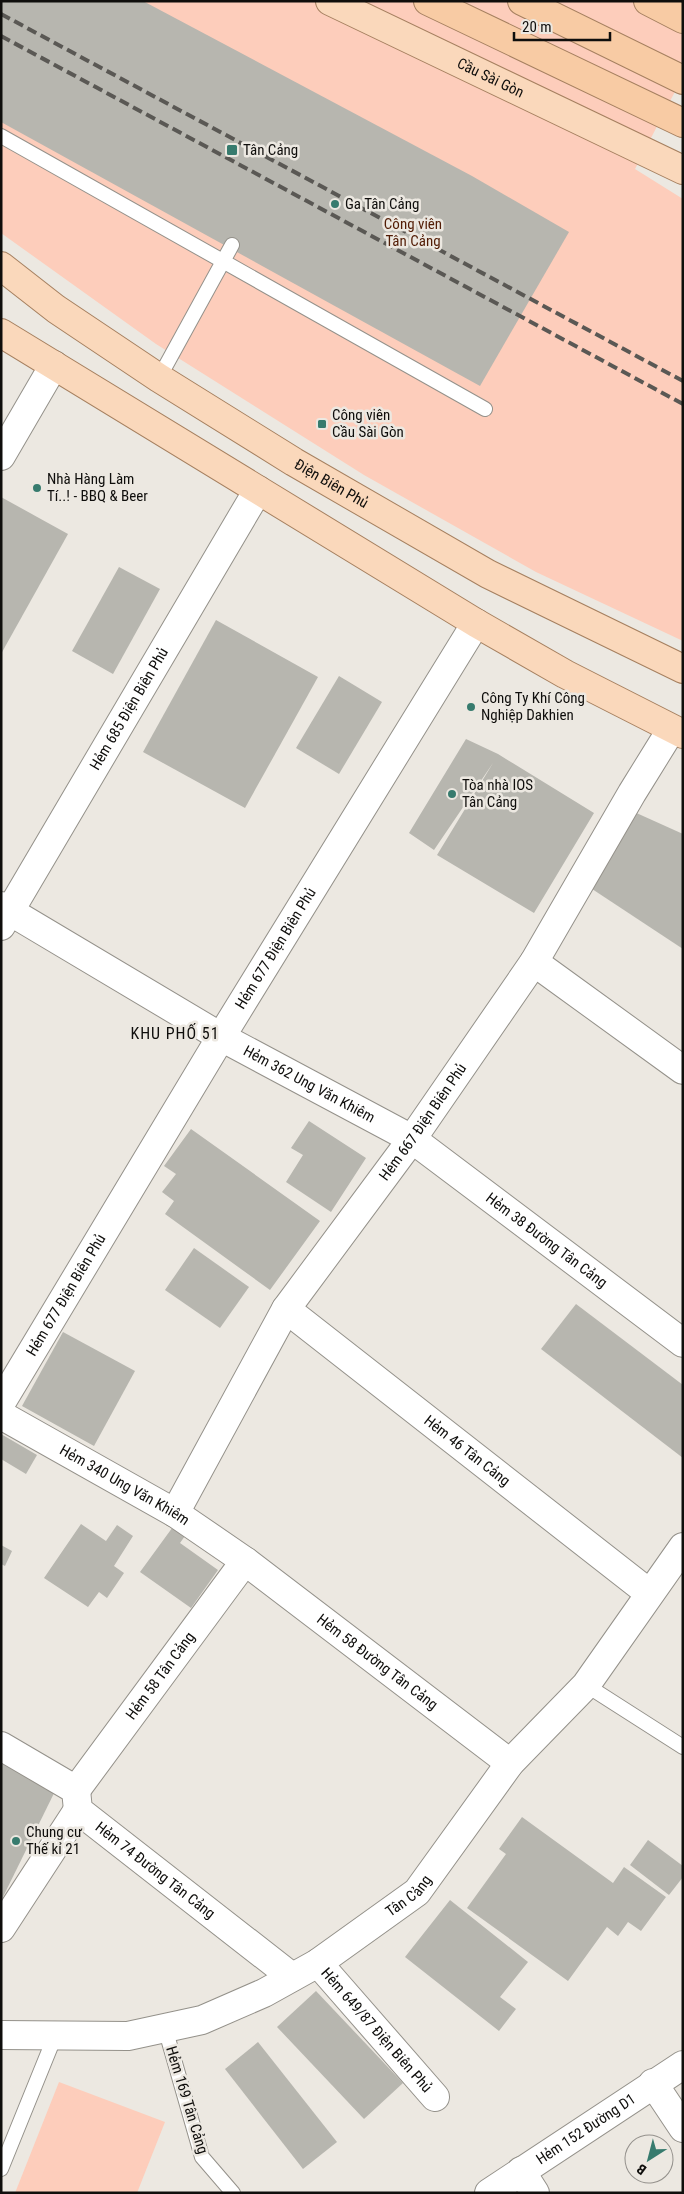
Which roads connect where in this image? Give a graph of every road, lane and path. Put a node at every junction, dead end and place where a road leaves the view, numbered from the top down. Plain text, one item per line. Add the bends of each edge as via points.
1 (330, 1) edge
2 (428, 1) edge
3 (522, 1) edge
4 (648, 1) edge
5 (683, 20) edge
6 (683, 80) edge
7 (680, 122) edge
8 (1, 136) edge
9 (683, 170) edge
10 (232, 245) dead end
11 (223, 261) junction
12 (1, 266) edge
13 (1, 333) edge
14 (54, 365) junction
15 (159, 378) junction
16 (485, 409) dead end
17 (1, 456) edge
18 (258, 490) junction
19 (476, 623) junction
20 (683, 669) edge
21 (677, 732) edge
22 (4, 915) edge
23 (534, 962) junction
24 (220, 1037) junction
25 (683, 1070) edge
26 (412, 1138) junction
27 (286, 1309) junction
28 (683, 1343) edge
29 (1, 1403) edge
30 (1, 1415) edge
31 (175, 1513) junction
32 (683, 1547) edge
33 (245, 1561) junction
34 (650, 1593) junction
35 (586, 1685) junction
36 (1, 1746) edge
37 (683, 1747) edge
38 (510, 1763) junction
39 (77, 1800) junction
40 (1, 1928) edge
41 (318, 1963) junction
42 (292, 1977) junction
43 (165, 2028) junction
44 (1, 2035) edge
45 (55, 2036) junction
46 (683, 2065) edge
47 (653, 2083) junction
48 (436, 2097) dead end
49 (683, 2128) edge
50 (1, 2169) edge
51 (528, 2182) edge
52 (233, 2193) edge
53 (489, 2193) edge

1 - 9 main road, Cầu Sài Gòn
2 - 7 highway
3 - 6 highway
4 - 5 highway
8 - 11 lane
10 - 11 lane
11 - 15 lane
11 - 16 lane
12 - 15 main road, Điện Biên Phủ via 56,309
13 - 14 main road
14 - 17 street
14 - 18 main road
15 - 20 main road, Điện Biên Phủ via 294,462 488,574
18 - 19 main road
18 - 22 street, Hẻm 685 Điện Biên Phủ
19 - 21 main road
19 - 24 street, Hẻm 677 Điện Biên Phủ
21 - 23 street, Hẻm 667 Điện Biên Phủ via 632,793
22 - 24 street, Hẻm 362 Ung Văn Khiêm
23 - 25 street
23 - 26 street, Hẻm 667 Điện Biên Phủ
24 - 26 street, Hẻm 362 Ung Văn Khiêm
24 - 29 street, Hẻm 677 Điện Biên Phủ
26 - 27 street, Hẻm 667 Điện Biên Phủ
26 - 28 street, Hẻm 38 Đường Tân Cảng
27 - 31 street, Hẻm 667 Điện Biên Phủ
27 - 34 street, Hẻm 46 Tân Cảng
30 - 31 street, Hẻm 340 Ung Văn Khiêm
31 - 33 street, Hẻm 340 Ung Văn Khiêm
32 - 34 street, Tân Cảng
33 - 38 street, Hẻm 58 Đường Tân Cảng
33 - 39 street, Hẻm 58 Tân Cảng
34 - 35 street, Tân Cảng
35 - 37 lane
35 - 38 street, Tân Cảng
36 - 39 street, Hẻm 74 Đường Tân Cảng
38 - 41 street, Tân Cảng via 417,1892
39 - 40 street
39 - 42 street, Hẻm 74 Đường Tân Cảng
41 - 42 street, Tân Cảng
41 - 48 street, Hẻm 649/87 Điện Biên Phủ
42 - 43 street, Tân Cảng via 202,2020
43 - 45 street, Tân Cảng via 128,2036
43 - 52 lane, Hẻm 169 Tân Cảng via 202,2157
44 - 45 street, Tân Cảng
45 - 50 lane
46 - 47 street, Hẻm 152 Đường D1
47 - 49 street
47 - 51 street, Hẻm 152 Đường D1
51 - 53 street, Hẻm 152 Đường D1

